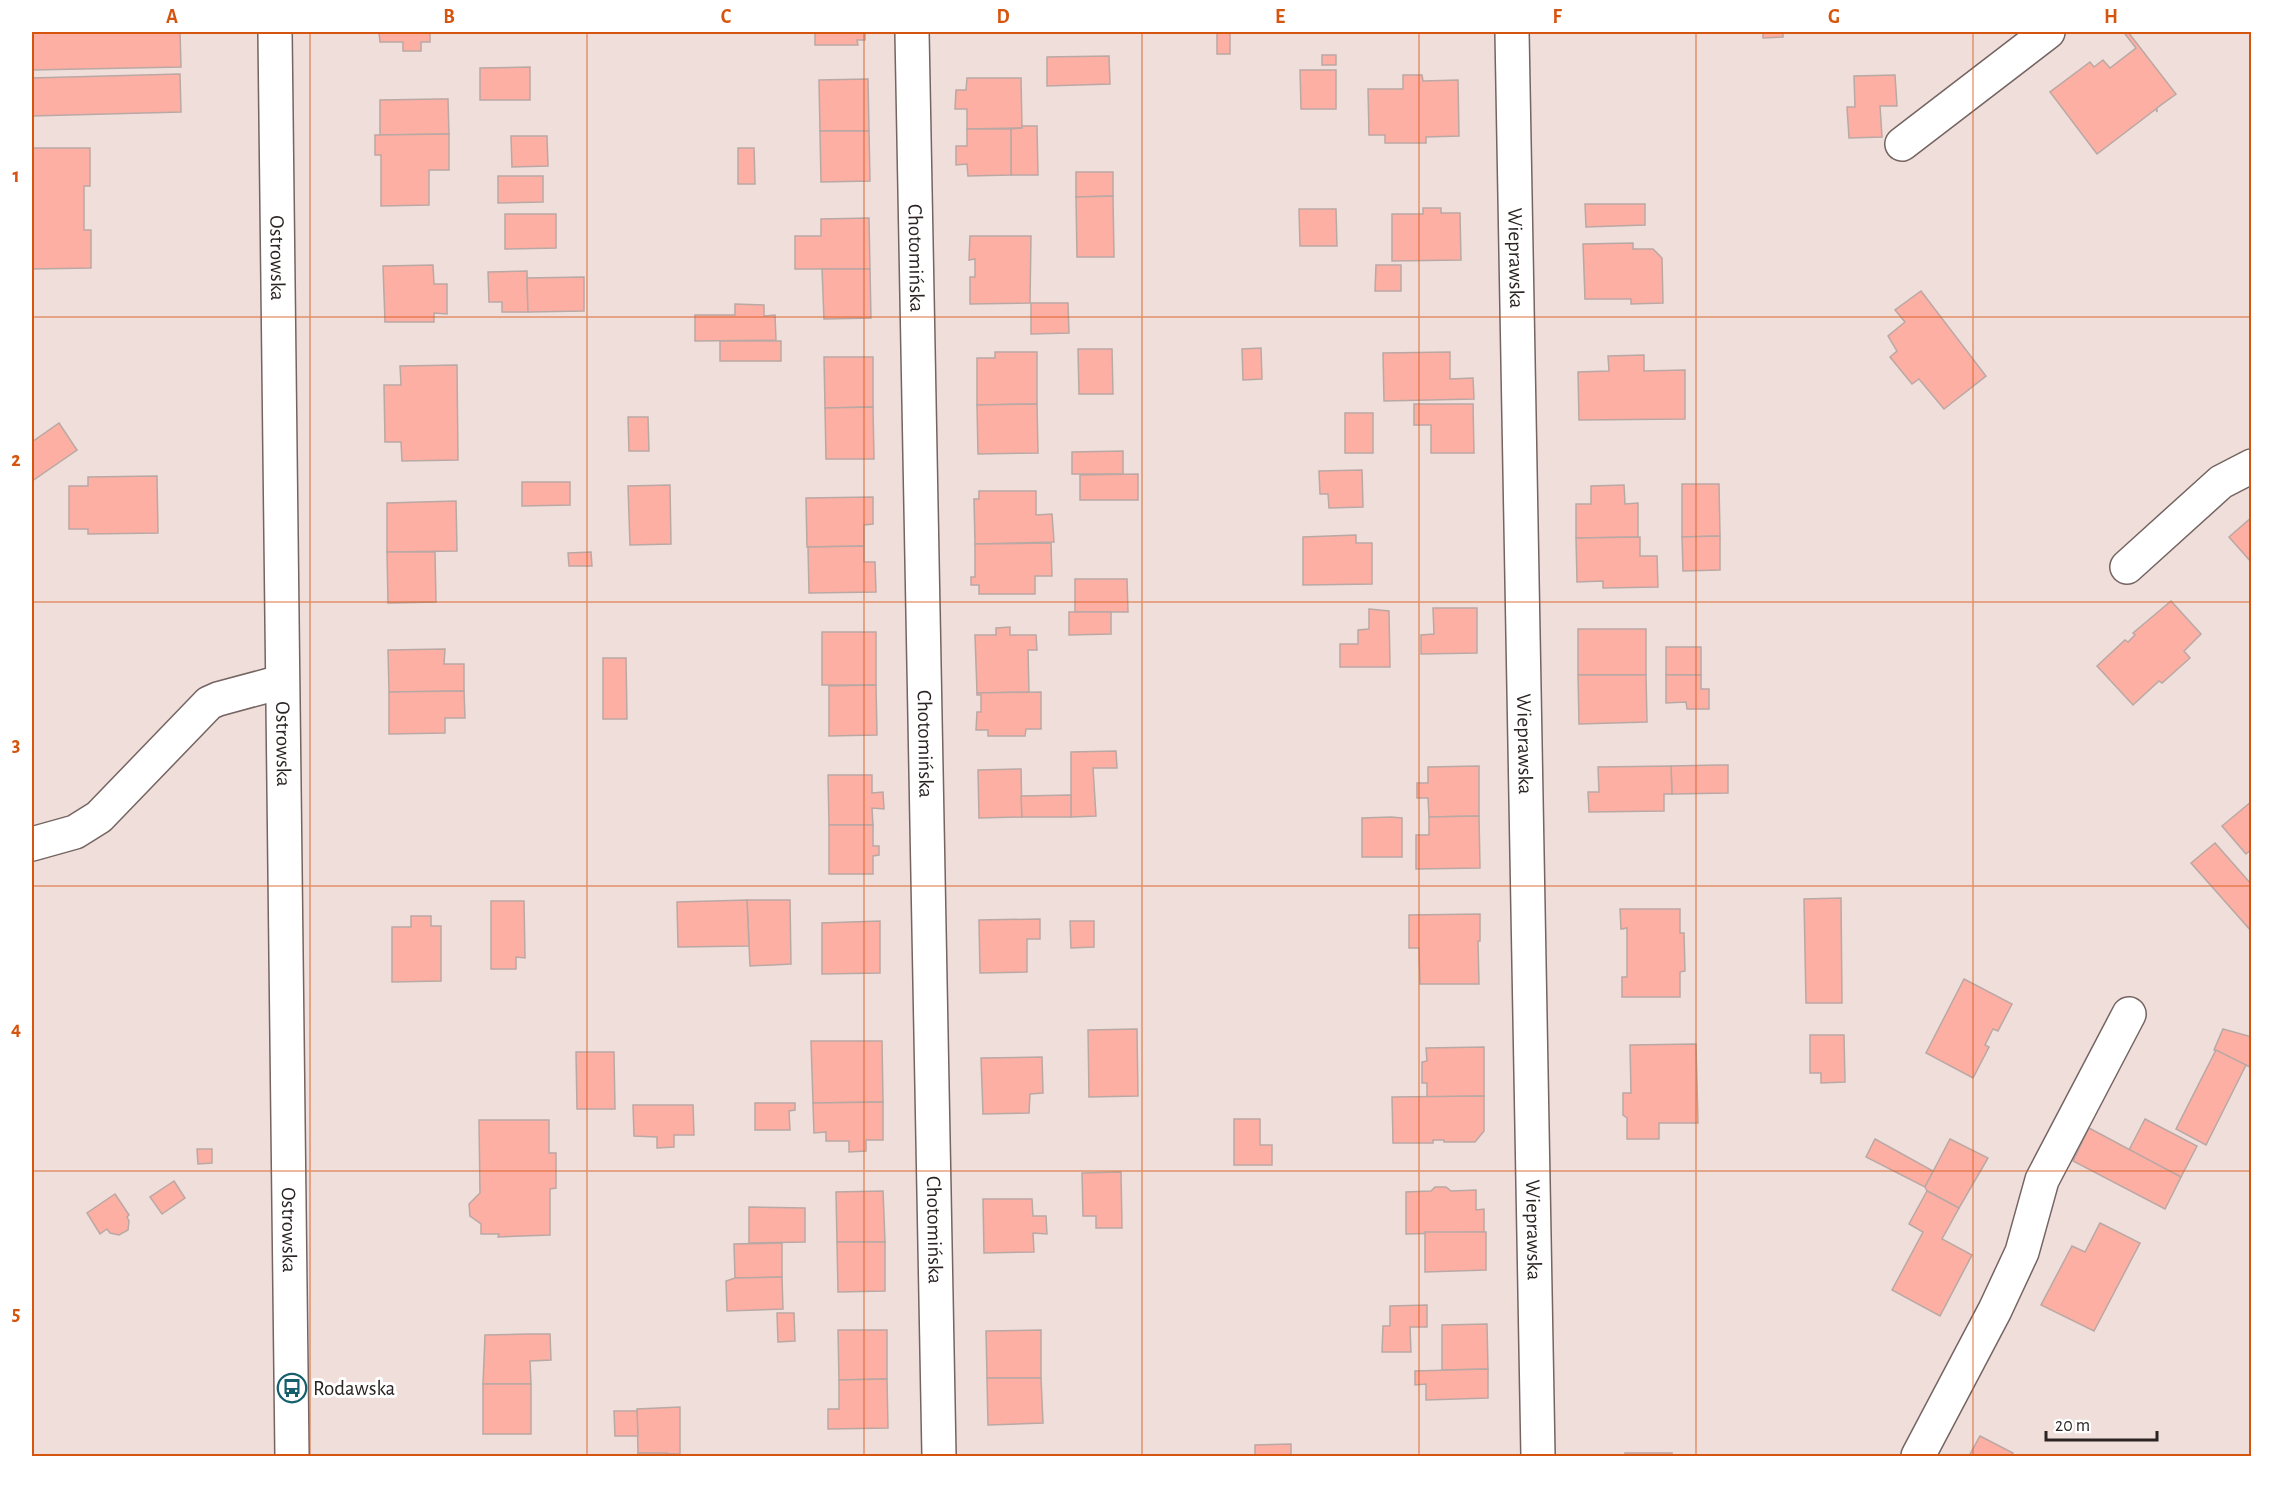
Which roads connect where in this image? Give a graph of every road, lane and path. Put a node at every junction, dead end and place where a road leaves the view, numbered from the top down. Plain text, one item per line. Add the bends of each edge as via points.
1 (275, 32) edge
2 (912, 32) edge
3 (1512, 32) edge
4 (2048, 32) edge
5 (1902, 144) dead end
6 (2252, 466) edge
7 (2127, 567) dead end
8 (281, 682) junction
9 (32, 844) edge
10 (2129, 1014) dead end
11 (292, 1456) edge
12 (939, 1456) edge
13 (1538, 1456) edge
14 (1918, 1456) edge

1 - 8 street, Ostrowska
2 - 12 street, Chotomińska
3 - 13 street, Wieprawska
4 - 5 street
6 - 7 street via 2221,482
8 - 9 street via 209,704 99,817 75,832
8 - 11 street, Ostrowska
10 - 14 street via 2042,1180 2022,1252

